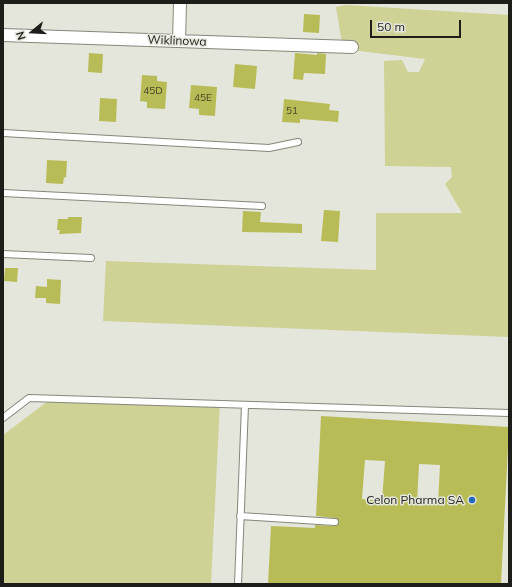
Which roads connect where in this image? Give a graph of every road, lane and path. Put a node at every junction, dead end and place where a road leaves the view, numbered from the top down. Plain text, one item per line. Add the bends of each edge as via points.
1 (180, 3) edge
2 (3, 35) edge
3 (179, 41) junction
4 (352, 47) dead end
5 (3, 133) edge
6 (298, 142) dead end
7 (3, 193) edge
8 (262, 206) dead end
9 (3, 254) edge
10 (91, 258) dead end
11 (245, 405) junction
12 (509, 413) edge
13 (3, 418) edge
14 (240, 516) junction
15 (335, 522) dead end
16 (238, 584) edge

1 - 3 street
2 - 3 street, Wiklinowa
3 - 4 street, Wiklinowa
5 - 6 lane via 269,148
7 - 8 lane
9 - 10 lane
11 - 12 lane
11 - 13 lane via 29,398
11 - 14 lane
14 - 15 lane
14 - 16 lane

